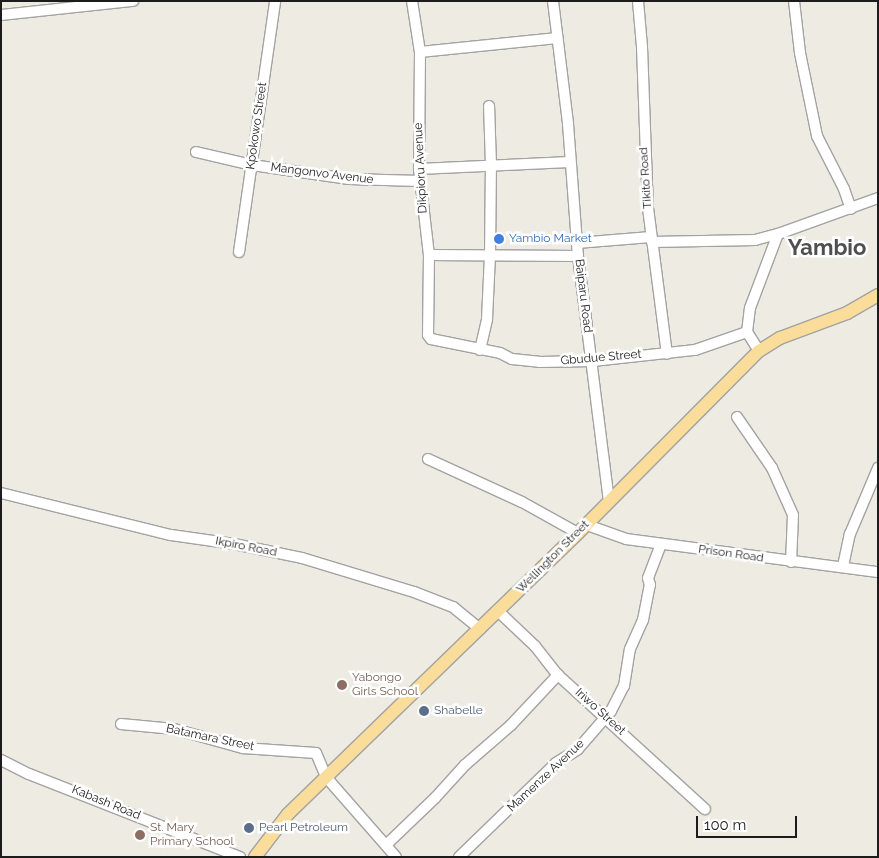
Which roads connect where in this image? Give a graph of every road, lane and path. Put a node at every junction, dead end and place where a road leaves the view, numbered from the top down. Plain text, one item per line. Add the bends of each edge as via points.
1 (131, 1) edge
2 (275, 1) edge
3 (412, 1) edge
4 (553, 1) edge
5 (638, 1) edge
6 (794, 1) edge
7 (76, 4) edge
8 (21, 7) edge
9 (1, 15) edge
10 (557, 38) junction
11 (420, 52) junction
12 (489, 106) dead end
13 (196, 152) dead end
14 (570, 162) junction
15 (252, 165) junction
16 (491, 165) junction
17 (419, 169) junction
18 (420, 181) junction
19 (878, 198) edge
20 (851, 209) junction
21 (778, 234) junction
22 (652, 240) junction
23 (577, 243) junction
24 (240, 252) dead end
25 (429, 255) junction
26 (490, 256) junction
27 (578, 256) junction
28 (878, 295) edge
29 (747, 332) junction
30 (428, 335) joint
31 (480, 350) junction
32 (759, 351) junction
33 (666, 354) junction
34 (593, 362) junction
35 (737, 417) dead end
36 (428, 459) dead end
37 (878, 468) edge
38 (1, 493) edge
39 (609, 501) junction
40 (582, 529) junction
41 (661, 544) junction
42 (791, 562) junction
43 (843, 566) junction
44 (878, 572) edge
45 (498, 612) junction
46 (480, 629) junction
47 (558, 675) junction
48 (604, 718) junction
49 (121, 724) dead end
50 (1, 760) edge
51 (326, 777) junction
52 (705, 809) dead end
53 (386, 845) junction
54 (240, 857) edge
55 (255, 857) edge
56 (396, 857) edge
57 (459, 857) edge

1 - 7 street
2 - 15 street, Kpokowo Street
3 - 11 street, Dikpioru Avenue
4 - 10 street, Baiparu Road
5 - 22 street, Tikito Road via 644,153
6 - 20 street via 800,52 818,136
7 - 8 street
8 - 9 street
10 - 11 street
10 - 14 street, Baiparu Road
11 - 17 street, Dikpioru Avenue
12 - 16 street
13 - 15 street, Mangonvo Avenue
14 - 16 street
14 - 23 street, Baiparu Road
15 - 18 street, Mangonvo Avenue via 349,179
15 - 24 street, Kpokowo Street
16 - 17 street
16 - 26 street
17 - 18 street, Dikpioru Avenue
18 - 25 street, Dikpioru Avenue
19 - 20 street
20 - 21 street
21 - 22 street via 755,240
21 - 29 street via 750,308
22 - 23 street
22 - 33 street, Tikito Road
23 - 27 street, Baiparu Road
25 - 26 street
25 - 30 street, Dikpioru Avenue
26 - 27 street
26 - 31 street via 487,319
27 - 34 street, Baiparu Road
28 - 32 main road, Wellington Street via 846,313 780,338
29 - 32 street
29 - 33 street, Gbudue Street via 695,350
30 - 31 street, Gbudue Street via 431,339
31 - 34 street, Gbudue Street via 500,353 512,359 540,362
32 - 39 main road, Wellington Street
33 - 34 street, Gbudue Street
34 - 39 street, Baiparu Road
35 - 42 street via 772,468 793,515
36 - 40 street, Prison Road
37 - 43 street via 850,534
38 - 46 street, Ikpiro Road via 171,535 302,558 453,607
39 - 40 main road, Wellington Street
40 - 41 street, Prison Road
40 - 45 main road, Wellington Street
41 - 42 street, Prison Road
41 - 48 street, Mamenze Avenue via 648,578 650,585 643,620 630,649 624,686
42 - 43 street, Prison Road
43 - 44 street, Prison Road
45 - 46 main road, Wellington Street
45 - 47 street, Iriwo Street via 535,646
46 - 51 main road, Wellington Street
47 - 48 street, Iriwo Street
47 - 53 street via 511,725
48 - 52 street, Iriwo Street
48 - 57 street, Mamenze Avenue via 578,749 556,763
49 - 51 street, Batamara Street via 174,729 243,748 316,753
50 - 54 street, Kabash Road
51 - 53 street, Batamara Street
51 - 55 main road, Wellington Street via 288,814
53 - 56 street, Batamara Street

